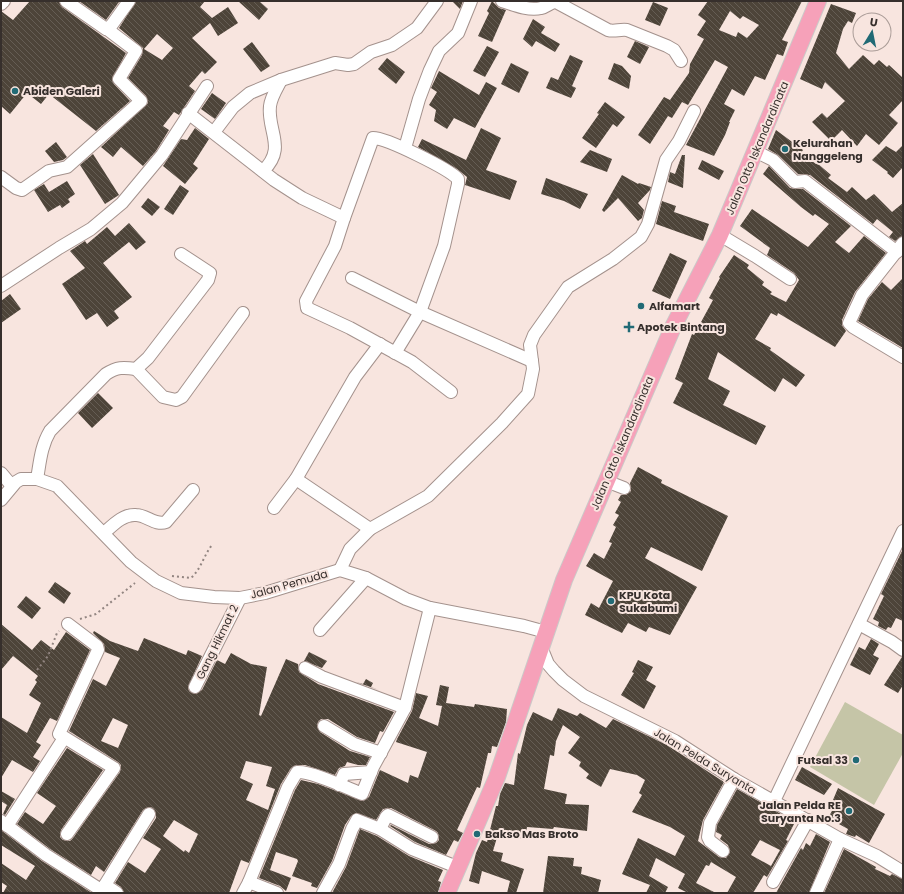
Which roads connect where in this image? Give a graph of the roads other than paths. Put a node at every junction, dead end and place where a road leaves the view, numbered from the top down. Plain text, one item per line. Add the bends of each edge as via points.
1 (4, 1) edge
2 (66, 1) edge
3 (129, 1) edge
4 (437, 1) edge
5 (471, 1) edge
6 (502, 1) edge
7 (818, 1) edge
8 (1, 4) edge
9 (107, 29) junction
10 (681, 61) dead end
11 (281, 80) junction
12 (207, 86) dead end
13 (694, 111) dead end
14 (188, 113) junction
15 (214, 132) junction
16 (406, 148) junction
17 (755, 151) junction
18 (263, 171) junction
19 (1, 177) edge
20 (344, 218) junction
21 (720, 235) junction
22 (900, 248) edge
23 (181, 254) dead end
24 (352, 278) dead end
25 (790, 279) dead end
26 (1, 286) edge
27 (420, 312) junction
28 (243, 313) dead end
29 (380, 344) junction
30 (394, 353) junction
31 (903, 357) edge
32 (532, 361) junction
33 (136, 369) junction
34 (451, 392) dead end
35 (1, 473) edge
36 (37, 479) junction
37 (296, 479) junction
38 (606, 481) junction
39 (12, 486) junction
40 (624, 488) dead end
41 (193, 490) dead end
42 (1, 500) edge
43 (274, 508) dead end
44 (370, 529) junction
45 (903, 530) edge
46 (104, 533) junction
47 (340, 570) junction
48 (366, 578) junction
49 (240, 598) junction
50 (430, 608) junction
51 (68, 624) dead end
52 (859, 624) junction
53 (320, 630) dead end
54 (546, 632) junction
55 (541, 648) junction
56 (903, 650) edge
57 (305, 668) dead end
58 (195, 687) dead end
59 (405, 708) junction
60 (324, 726) dead end
61 (64, 738) junction
62 (381, 753) junction
63 (371, 772) junction
64 (734, 779) junction
65 (339, 785) junction
66 (774, 801) junction
67 (149, 814) dead end
68 (808, 820) junction
69 (4, 824) edge
70 (380, 829) junction
71 (67, 834) dead end
72 (432, 837) dead end
73 (840, 839) junction
74 (723, 850) dead end
75 (457, 867) junction
76 (903, 872) edge
77 (773, 882) dead end
78 (246, 888) edge
79 (102, 889) edge
80 (117, 893) edge
81 (277, 893) edge
82 (323, 893) edge
83 (447, 893) edge
84 (816, 893) edge

1 - 8 street
2 - 9 street
3 - 9 street
4 - 11 street via 417,28 392,45 371,52 351,65 335,63
5 - 16 street via 458,33 440,51 430,70
6 - 10 street via 531,8 542,8 556,2 612,32 627,30 667,46 674,50
7 - 17 main road, Jalan Otto Iskandardinata
9 - 19 street via 136,51 119,80 141,101 67,167 49,171 22,190
11 - 15 street via 250,93 233,107
11 - 18 street via 270,105 275,134 274,156
12 - 14 street
13 - 32 street via 679,141 668,155 648,224 642,236 613,259 568,287 531,341
14 - 15 street
14 - 26 street via 162,155 122,203 91,229
15 - 18 street
16 - 20 street via 380,139 372,139
16 - 27 street via 456,177 458,182 444,246
17 - 21 main road, Jalan Otto Iskandardinata
17 - 22 street via 773,160 796,182 804,181
18 - 20 street via 302,198
20 - 29 street via 334,246 305,306 313,313
21 - 25 street
21 - 38 main road, Jalan Otto Iskandardinata via 673,327
22 - 31 street via 862,295 849,322 853,327
23 - 33 street via 211,275 148,358
24 - 27 street
27 - 30 street
27 - 32 street
28 - 33 street via 182,397 176,400 163,397
29 - 30 street
29 - 37 street via 354,377
30 - 34 street via 412,362
32 - 44 street via 532,381 528,394 502,423 428,496
33 - 36 street via 115,368 106,374 50,431 44,440
35 - 39 street
36 - 39 street, Jalan Pemuda via 21,479
36 - 46 street, Jalan Pemuda via 57,486
37 - 43 street
37 - 44 street
38 - 40 street
38 - 54 main road, Jalan Otto Iskandardinata via 564,580
39 - 42 street
41 - 46 street via 166,522 160,523 136,514 122,518
44 - 47 street via 350,549
45 - 52 street
46 - 49 street, Jalan Pemuda via 131,562 156,581 181,593
47 - 48 street, Jalan Pemuda
47 - 49 street, Jalan Pemuda
48 - 50 street, Jalan Pemuda via 406,599
48 - 53 street
49 - 58 street, Gang Hikmat 2
50 - 54 street, Jalan Pemuda
50 - 59 street
51 - 61 street via 97,646 98,650 60,731 59,734
52 - 56 street
52 - 66 street
54 - 55 main road, Jalan Otto Iskandardinata
55 - 64 street, Jalan Pelda Suryanta via 548,664 574,689 675,742
55 - 75 main road, Jalan Otto Iskandardinata via 497,777
57 - 59 street via 322,677
59 - 62 street
60 - 62 street via 354,744
61 - 69 street
61 - 71 street via 114,768
62 - 63 street
63 - 65 street via 344,774
63 - 65 street via 362,794
64 - 66 street, Jalan Pelda Suryanta
64 - 74 street via 710,823 710,841
65 - 78 street via 301,772 294,774
66 - 68 street, Jalan Pelda Suryanta
67 - 79 street
68 - 73 street, Jalan Pelda Suryanta
68 - 77 street
69 - 79 street
70 - 72 street via 388,816
70 - 75 street via 412,848
70 - 82 street via 356,821 339,864
73 - 76 street, Jalan Pelda Suryanta via 877,856
73 - 84 street
75 - 83 main road, Jalan Otto Iskandardinata
78 - 81 street
79 - 80 street

